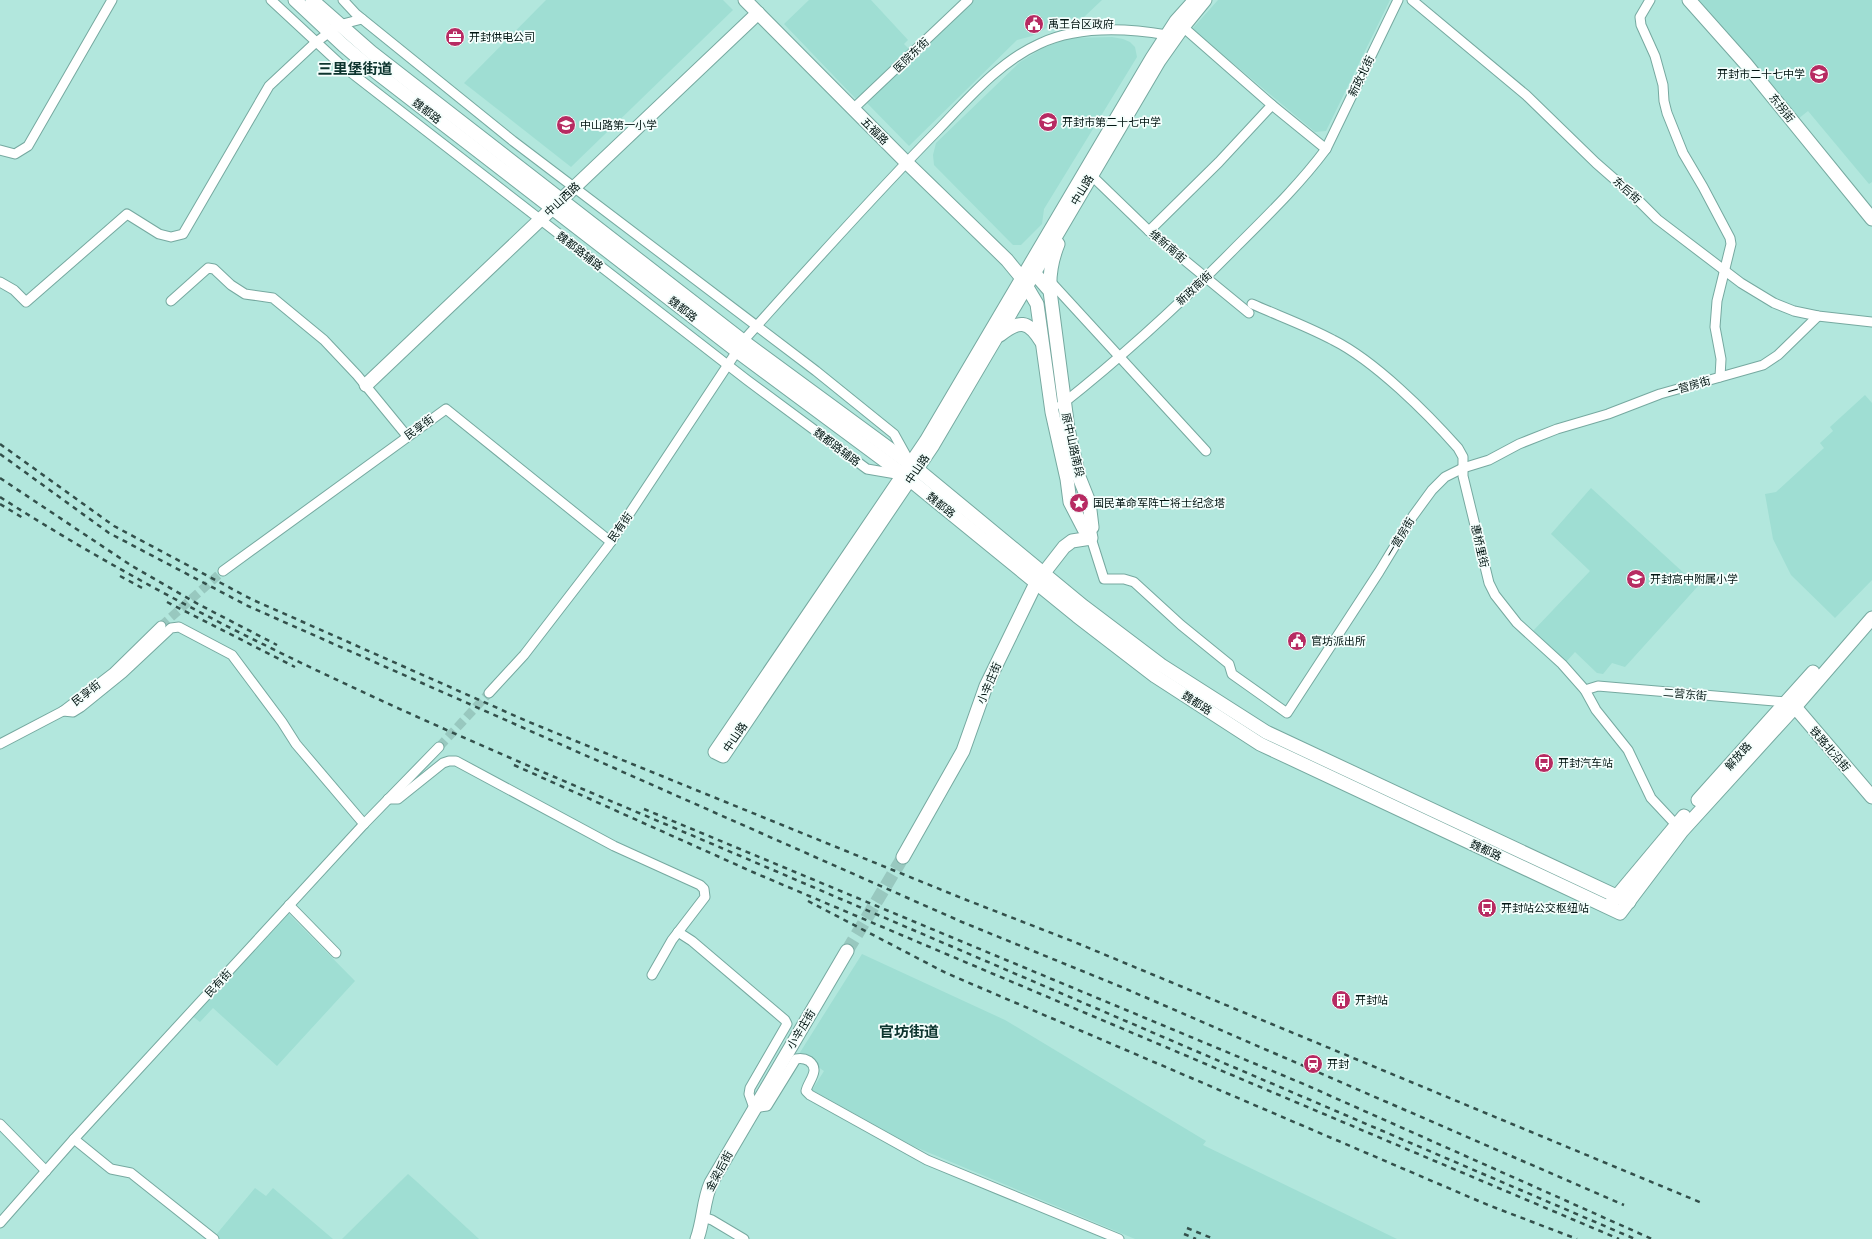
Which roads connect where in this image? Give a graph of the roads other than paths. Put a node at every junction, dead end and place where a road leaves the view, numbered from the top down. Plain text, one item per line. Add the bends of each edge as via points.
1 (112, 0) edge
2 (271, 0) edge
3 (295, 0) edge
4 (312, 0) edge
5 (343, 0) edge
6 (745, 0) edge
7 (968, 0) edge
8 (1195, 0) edge
9 (1206, 0) edge
10 (1398, 0) edge
11 (1412, 0) edge
12 (1650, 0) edge
13 (1689, 0) edge
14 (758, 13) junction
15 (362, 19) junction
16 (1183, 26) junction
17 (334, 29) junction
18 (1167, 35) junction
19 (315, 42) junction
20 (1272, 104) junction
21 (853, 110) junction
22 (0, 150) edge
23 (1325, 150) junction
24 (906, 162) junction
25 (1091, 175) junction
26 (574, 188) junction
27 (557, 204) junction
28 (1069, 212) junction
29 (1872, 219) edge
30 (540, 220) junction
31 (1149, 231) junction
32 (1007, 260) junction
33 (1031, 269) junction
34 (1724, 271) junction
35 (1205, 278) junction
36 (0, 282) edge
37 (1024, 282) junction
38 (1050, 285) junction
39 (171, 301) dead end
40 (1250, 308) joint
41 (1818, 316) junction
42 (1872, 322) edge
43 (756, 326) junction
44 (997, 337) junction
45 (1041, 341) junction
46 (740, 346) junction
47 (1120, 357) junction
48 (727, 365) junction
49 (1720, 377) junction
50 (366, 385) junction
51 (1064, 403) junction
52 (1052, 412) junction
53 (407, 436) junction
54 (1206, 451) dead end
55 (1463, 468) junction
56 (910, 472) junction
57 (1090, 533) junction
58 (611, 542) junction
59 (222, 571) tunnel mouth
60 (1040, 578) junction
61 (1872, 606) edge
62 (1872, 618) edge
63 (161, 626) tunnel mouth
64 (1585, 690) junction
65 (489, 693) tunnel mouth
66 (1790, 705) junction
67 (63, 712) junction
68 (0, 744) edge
69 (439, 747) tunnel mouth
70 (1872, 798) edge
71 (388, 799) junction
72 (364, 824) junction
73 (1679, 828) junction
74 (903, 857) tunnel mouth
75 (1616, 896) junction
76 (1629, 902) junction
77 (289, 905) junction
78 (1608, 908) junction
79 (1620, 913) joint
80 (678, 932) junction
81 (847, 951) tunnel mouth
82 (336, 953) dead end
83 (652, 975) dead end
84 (754, 1108) junction
85 (0, 1124) edge
86 (74, 1138) junction
87 (46, 1171) junction
88 (703, 1217) junction
89 (0, 1222) edge
90 (214, 1239) edge
91 (698, 1239) edge
92 (744, 1239) edge
93 (1119, 1239) edge

1 - 22 street via 28,146 16,154
2 - 19 street, 魏都路辅路
3 - 17 main road, 魏都路
4 - 17 main road, 魏都路
5 - 15 street
6 - 14 main road, 五福路
7 - 21 street, 医院东街
8 - 18 main road, 中山路
9 - 16 main road, 中山路
10 - 23 street, 新政北街
11 - 34 street, 东后街 via 1526,94 1657,219
12 - 34 street via 1640,17 1641,25 1655,56 1663,85 1665,107 1683,152 1730,238 1731,244
13 - 29 main road, 东拐街 via 1746,64
14 - 21 main road, 五福路
14 - 26 main road, 中山西路
15 - 17 street
15 - 26 street
16 - 20 street
16 - 25 main road, 中山路 via 1159,61
17 - 19 street
17 - 27 main road, 魏都路 via 364,62
18 - 24 street, 民有街 via 1143,31 1078,32 1040,44 1014,59 992,77
18 - 33 main road, 中山路
19 - 30 street, 魏都路辅路
19 - 36 street via 269,86 183,234 171,237 159,234 127,214 26,302 14,290
20 - 23 street
20 - 31 street via 1219,162
21 - 24 main road, 五福路
23 - 35 street, 新政南街 via 1269,214
24 - 32 main road, 五福路
24 - 43 street, 民有街
25 - 28 main road, 中山路
25 - 31 street, 维新南街
26 - 27 main road, 中山西路
26 - 43 street
27 - 30 main road, 中山西路
27 - 46 main road, 魏都路
28 - 33 main road, 中山路
28 - 38 main road, 原中山路南段 via 1053,257
30 - 48 street, 魏都路辅路
30 - 50 main road, 中山西路
31 - 35 street, 维新南街
32 - 33 main road
32 - 37 main road, 原中山路南段
33 - 37 main road, 中山路
33 - 38 main road
34 - 41 street, 东后街 via 1774,303
34 - 49 street via 1717,301 1715,327 1721,359
35 - 40 street, 维新南街
35 - 47 street, 新政南街
37 - 44 main road, 中山路
37 - 45 main road, 原中山路南段 via 1037,304 1041,318
37 - 56 main road, 中山路
38 - 47 street
38 - 51 main road, 原中山路南段
39 - 50 street via 206,269 214,269 245,294 273,298 324,340
40 - 55 street, 惠桥里街 via 1334,340 1358,356 1398,388 1446,435 1463,457
41 - 42 street, 东后街
41 - 49 street, 一营房街 via 1768,362
43 - 46 street, 民有街
43 - 56 street via 894,434
44 - 45 main road via 1018,324 1032,327
44 - 56 main road, 中山路
45 - 52 main road, 原中山路南段
46 - 48 street, 民有街
46 - 56 main road, 魏都路
47 - 51 street, 新政南街
47 - 54 street
48 - 56 street, 魏都路辅路 via 867,469
48 - 58 street, 民有街
49 - 55 street, 一营房街 via 1557,428 1489,460
50 - 53 street
51 - 52 street, 新政南街
51 - 57 main road, 原中山路南段 via 1079,477 1089,502 1092,527
52 - 57 main road, 原中山路南段 via 1068,479 1070,502 1081,525
53 - 58 street, 民享街 via 446,409
53 - 59 street, 民享街
55 - 57 street, 一营房街 via 1445,477 1418,508 1287,713 1232,674 1229,664 1134,582 1104,579
55 - 64 street, 惠桥里街 via 1489,583 1495,595 1517,623 1562,664
56 - 56 main road, 中山路 via 715,752 723,756
56 - 60 main road, 魏都路
57 - 60 main road, 小辛庄街 via 1064,547
58 - 65 street, 民有街 via 529,649
60 - 74 main road, 小辛庄街 via 986,686 963,751
60 - 75 main road, 魏都路 via 1083,606 1161,665 1266,732
60 - 78 main road, 魏都路 via 1155,676 1260,744
61 - 66 main road, 解放路
62 - 66 main road, 解放路
63 - 67 street, 民享街 via 114,672
64 - 66 street, 二营东街 via 1598,686
64 - 73 street, 惠桥里街 via 1596,710 1628,750 1651,798
66 - 70 main road, 铁路北沿街
66 - 73 main road, 解放路
67 - 68 street, 民享街
67 - 72 street via 73,712 81,707 123,673 171,628 179,627 232,655 296,744
69 - 71 street, 民有街
71 - 72 street, 民有街
71 - 80 street via 398,799 443,763 456,761 614,846 700,885 706,898
72 - 77 street, 民有街
73 - 75 main road, 解放路
73 - 76 main road, 解放路
75 - 76 main road, 魏都路
75 - 78 main road, 解放路
76 - 79 main road, 解放路
77 - 82 street
77 - 86 street, 民有街
78 - 79 main road, 魏都路
80 - 83 street
80 - 84 street via 692,941 787,1024 750,1088 749,1094
81 - 84 main road, 小辛庄街
84 - 88 main road, 金梁后街 via 711,1183 704,1200
84 - 93 street via 767,1106 796,1059 805,1059 814,1068 814,1076 806,1091 810,1095 927,1160
85 - 87 street
86 - 87 street, 民有街
86 - 90 street via 111,1169 131,1173
87 - 89 street, 民有街
88 - 91 main road, 金梁后街
88 - 92 street

